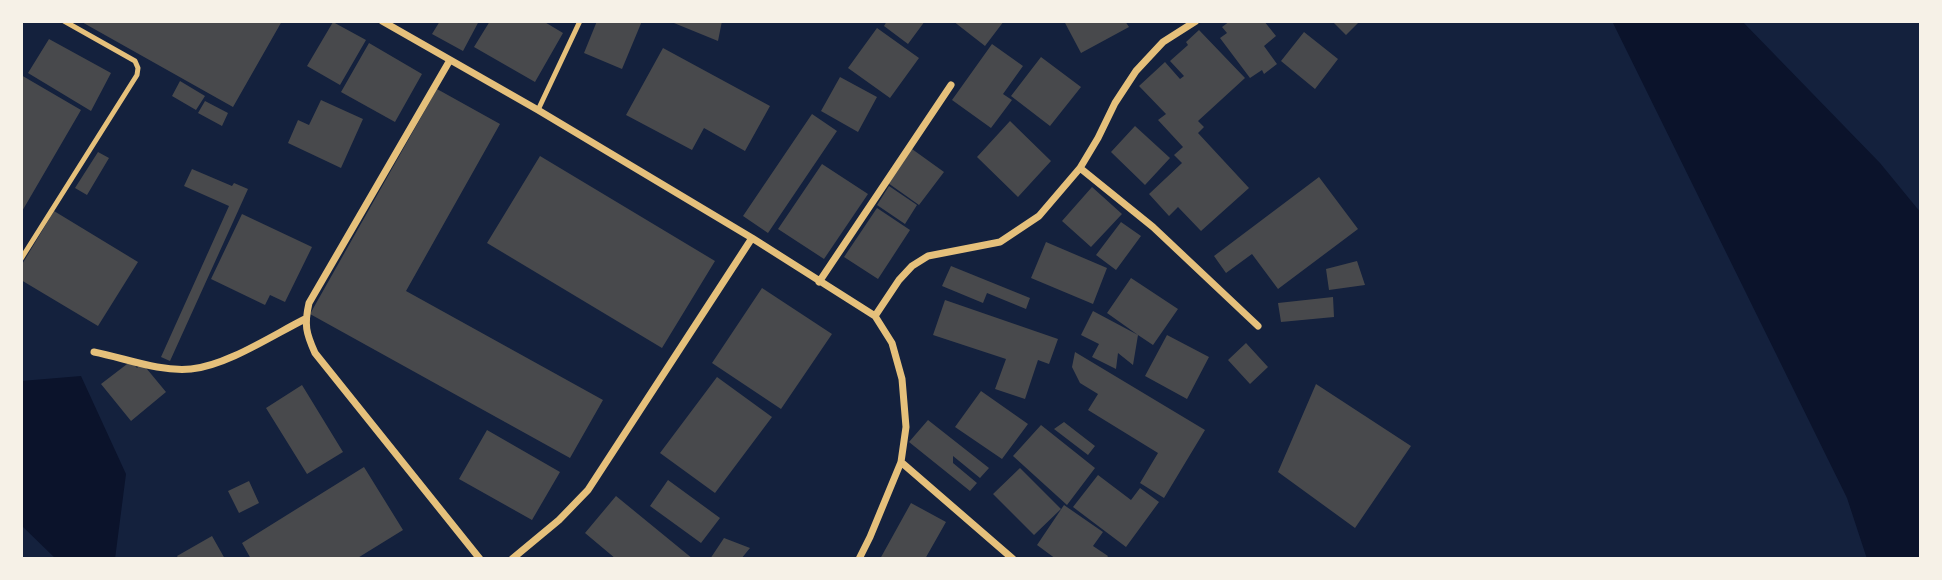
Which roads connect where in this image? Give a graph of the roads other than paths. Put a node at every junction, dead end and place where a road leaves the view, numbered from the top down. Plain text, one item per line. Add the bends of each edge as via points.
1 (64, 21) edge
2 (382, 21) edge
3 (580, 21) edge
4 (1196, 21) edge
5 (450, 60) junction
6 (951, 85) dead end
7 (538, 110) junction
8 (1080, 168) junction
9 (751, 238) junction
10 (21, 259) edge
11 (819, 282) junction
12 (875, 316) junction
13 (305, 319) junction
14 (1258, 326) dead end
15 (94, 352) dead end
16 (901, 462) junction
17 (480, 559) edge
18 (512, 559) edge
19 (859, 559) edge
20 (1013, 559) edge

1 - 10 lane via 135,61 137,75
2 - 5 street
3 - 7 lane
4 - 8 street via 1163,42 1136,71
5 - 7 street
5 - 13 street via 309,303
6 - 11 street
7 - 9 street
8 - 12 street via 1039,216 1000,242 928,256 912,266
8 - 14 street via 1153,227
9 - 11 street
9 - 18 street via 588,490
11 - 12 street
12 - 16 street via 892,343 902,379 906,427
13 - 15 street via 226,359 192,369
13 - 17 street via 316,353
16 - 19 street
16 - 20 street

